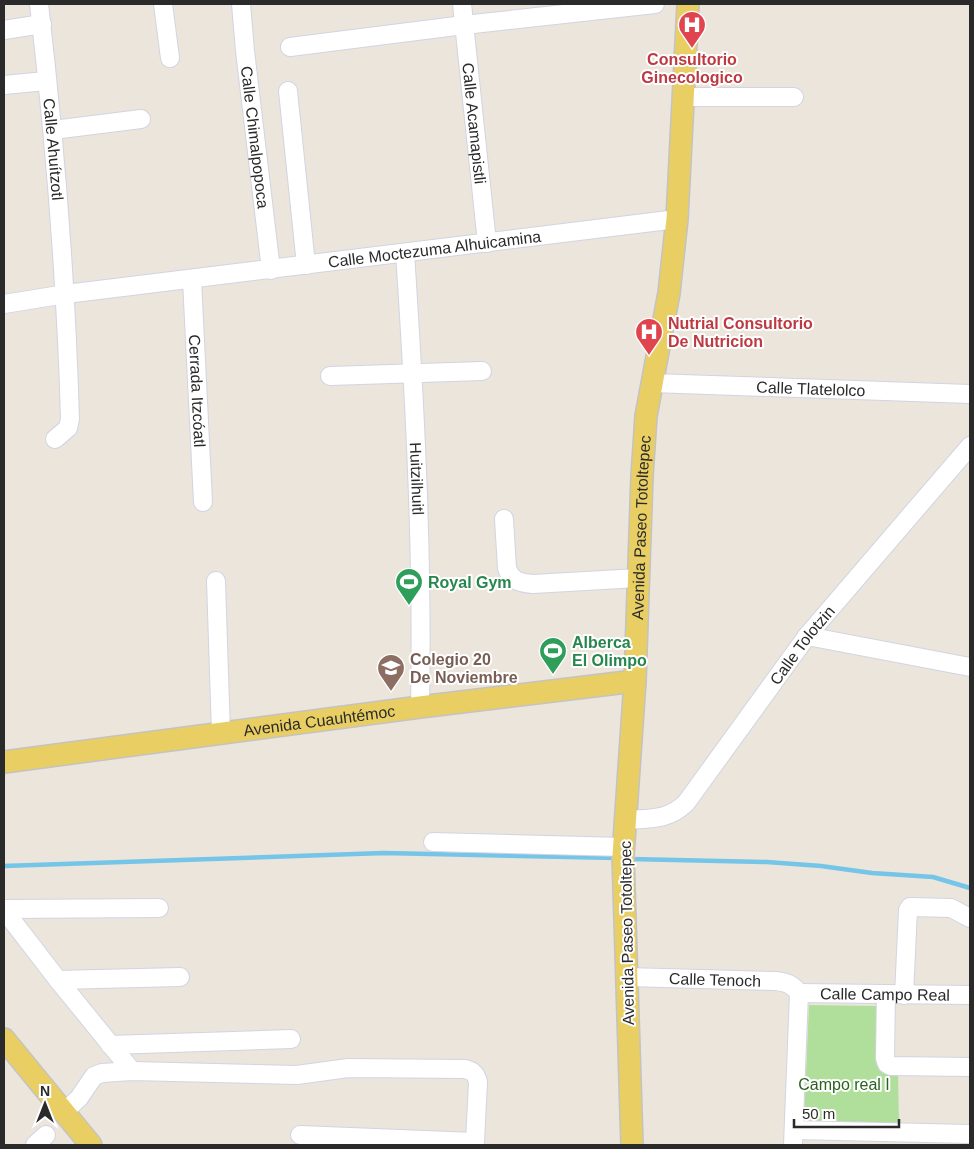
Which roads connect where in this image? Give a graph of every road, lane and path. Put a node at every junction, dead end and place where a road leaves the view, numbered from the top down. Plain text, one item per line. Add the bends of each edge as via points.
1 (39, 4) edge
2 (163, 4) edge
3 (241, 4) edge
4 (462, 4) edge
5 (655, 4) edge
6 (688, 4) edge
7 (42, 24) junction
8 (464, 25) junction
9 (4, 30) edge
10 (290, 47) dead end
11 (170, 58) dead end
12 (46, 80) junction
13 (4, 85) edge
14 (288, 91) dead end
15 (683, 97) junction
16 (794, 97) dead end
17 (141, 119) dead end
18 (53, 130) junction
19 (677, 219) junction
20 (487, 243) junction
21 (406, 253) junction
22 (306, 265) junction
23 (270, 270) junction
24 (192, 280) junction
25 (66, 294) junction
26 (4, 304) edge
27 (482, 371) dead end
28 (413, 373) junction
29 (330, 376) dead end
30 (652, 383) junction
31 (970, 394) edge
32 (55, 439) dead end
33 (970, 446) edge
34 (203, 502) dead end
35 (504, 519) dead end
36 (638, 578) junction
37 (216, 581) dead end
38 (807, 636) junction
39 (970, 667) edge
40 (635, 681) junction
41 (420, 707) junction
42 (221, 733) junction
43 (4, 762) edge
44 (626, 820) junction
45 (432, 842) dead end
46 (624, 855) junction
47 (159, 908) dead end
48 (4, 909) edge
49 (970, 918) edge
50 (180, 977) dead end
51 (626, 977) junction
52 (58, 980) junction
53 (799, 993) junction
54 (886, 995) junction
55 (904, 995) junction
56 (970, 995) edge
57 (4, 1039) edge
58 (291, 1039) dead end
59 (110, 1045) junction
60 (970, 1067) edge
61 (132, 1071) junction
62 (64, 1112) junction
63 (970, 1134) edge
64 (300, 1135) dead end
65 (794, 1137) edge
66 (473, 1143) edge
67 (91, 1145) edge
68 (632, 1145) edge

1 - 7 street, Calle Ahuítzotl
2 - 11 street
3 - 23 street, Calle Chimalpopoca
4 - 8 street, Calle Acamapistli
5 - 8 street
6 - 15 main road, Avenida Paseo Totoltepec
7 - 9 street
7 - 12 street, Calle Ahuítzotl
8 - 10 street
8 - 20 street, Calle Acamapistli
12 - 13 street
12 - 18 street, Calle Ahuítzotl
14 - 22 street
15 - 16 street
15 - 19 main road, Avenida Paseo Totoltepec
17 - 18 street
18 - 25 street, Calle Ahuítzotl
19 - 20 street, Calle Moctezuma Alhuicamina
19 - 30 main road, Avenida Paseo Totoltepec via 669,293
20 - 21 street, Calle Moctezuma Alhuicamina
21 - 22 street, Calle Moctezuma Alhuicamina
21 - 28 street, Huitzilhuitl
22 - 23 street, Calle Moctezuma Alhuicamina
23 - 24 street, Calle Moctezuma Alhuicamina
24 - 25 street, Calle Moctezuma Alhuicamina
24 - 34 street, Cerrada Itzcóatl
25 - 26 street, Calle Moctezuma Alhuicamina
25 - 32 street, Calle Ahuítzotl via 70,419 68,428
27 - 28 street
28 - 29 street
28 - 41 street, Huitzilhuitl via 421,589
30 - 31 street, Calle Tlatelolco
30 - 36 main road, Avenida Paseo Totoltepec via 646,416
33 - 38 street, Calle Tolotzin
35 - 36 street via 507,568 509,576 518,583
36 - 40 main road, Avenida Paseo Totoltepec
37 - 42 street
38 - 39 street
38 - 44 street, Calle Tolotzin via 686,803 675,813 664,817
40 - 41 main road, Avenida Cuauhtémoc
40 - 44 main road, Avenida Paseo Totoltepec
41 - 42 main road, Avenida Cuauhtémoc
42 - 43 main road, Avenida Cuauhtémoc
44 - 46 main road, Avenida Paseo Totoltepec
45 - 46 street
46 - 51 main road, Avenida Paseo Totoltepec
47 - 48 street
48 - 52 street
49 - 55 street via 951,908 910,907
50 - 52 street
51 - 53 street, Calle Tenoch via 775,981 785,982
51 - 68 main road, Avenida Paseo Totoltepec
52 - 59 street
53 - 54 street, Calle Campo Real
53 - 65 street
54 - 55 street, Calle Campo Real
54 - 60 street via 887,1064
55 - 56 street, Calle Campo Real
57 - 62 main road
58 - 59 street
59 - 61 street
61 - 62 street via 94,1076 80,1098
61 - 66 street via 297,1075 348,1068 471,1070 478,1082
62 - 67 main road
63 - 65 street
64 - 66 street

